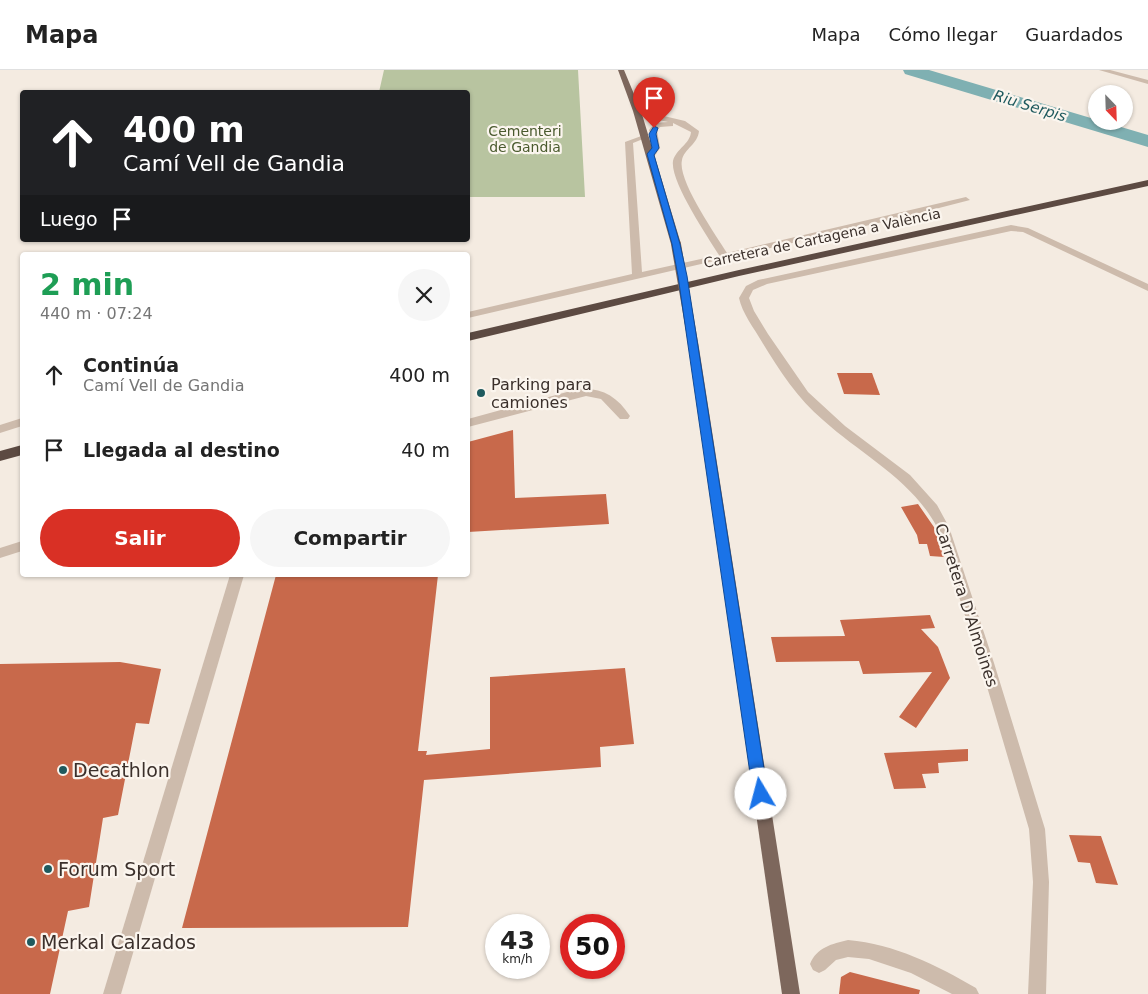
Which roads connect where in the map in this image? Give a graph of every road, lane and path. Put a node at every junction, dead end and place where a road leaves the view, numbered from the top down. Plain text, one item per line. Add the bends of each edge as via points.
1 (620, 70) edge
2 (1102, 70) edge
3 (1148, 82) edge
4 (637, 111) junction
5 (680, 123) junction
6 (644, 137) junction
7 (650, 154) junction
8 (1148, 182) edge
9 (966, 200) dead end
10 (724, 256) junction
11 (637, 275) junction
12 (1148, 288) edge
13 (470, 315) edge
14 (470, 338) edge
15 (532, 398) dead end
16 (470, 415) edge
17 (624, 416) dead end
18 (470, 422) edge
19 (20, 423) edge
20 (0, 428) edge
21 (20, 451) edge
22 (0, 456) edge
23 (20, 547) edge
24 (0, 553) edge
25 (236, 577) edge
26 (818, 964) dead end
27 (112, 994) edge
28 (791, 994) edge
29 (970, 994) edge
30 (1037, 994) edge

1 - 4 main road
2 - 3 street
4 - 5 street via 653,119
4 - 6 main road
5 - 7 street via 656,126 652,132 656,148
5 - 10 street via 692,127 696,135 678,159 679,175
6 - 7 main road
6 - 11 street via 629,142
7 - 28 main road, bridge via 676,244 694,348
8 - 14 highway, Carretera de Cartagena a València via 720,277
9 - 10 street
10 - 11 street
11 - 13 street
12 - 30 street, Carretera D'Almoines via 1040,237 1011,228 771,280 754,285 746,290 744,296 746,306 764,337 800,390 826,417 914,485 943,527 988,663 1037,829 1041,882
15 - 16 street
17 - 18 street via 603,394 592,391
19 - 20 street
21 - 22 highway
23 - 24 street
25 - 27 street
26 - 29 street via 830,952 854,948 908,964 947,980

